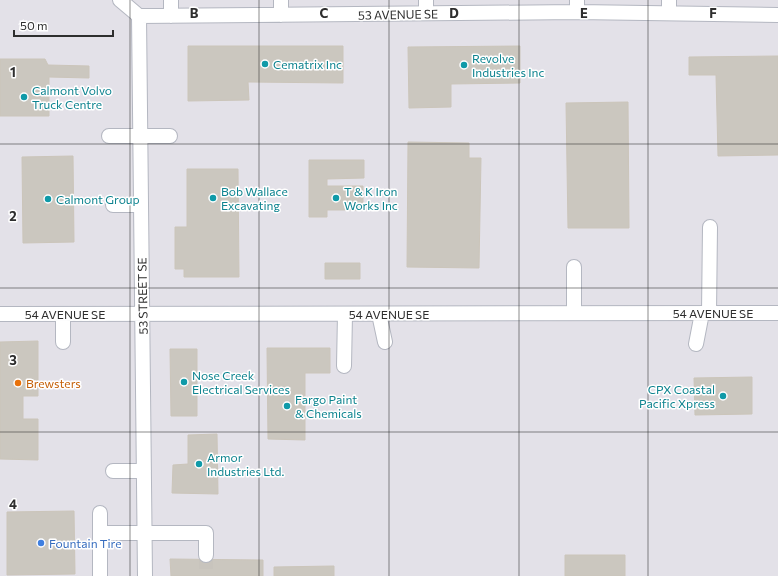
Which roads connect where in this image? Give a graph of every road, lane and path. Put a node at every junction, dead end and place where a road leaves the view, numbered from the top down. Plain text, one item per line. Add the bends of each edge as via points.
1 (120, 0) edge
2 (171, 0) edge
3 (281, 0) edge
4 (577, 6) edge
5 (426, 7) edge
6 (669, 7) edge
7 (281, 15) junction
8 (778, 15) edge
9 (139, 16) junction
10 (171, 16) junction
11 (109, 136) dead end
12 (140, 136) junction
13 (170, 136) dead end
14 (113, 205) dead end
15 (141, 205) junction
16 (710, 227) dead end
17 (574, 267) dead end
18 (574, 313) junction
19 (706, 313) junction
20 (778, 313) edge
21 (0, 314) edge
22 (63, 314) junction
23 (143, 314) junction
24 (345, 314) junction
25 (379, 314) junction
26 (63, 342) dead end
27 (385, 342) dead end
28 (696, 344) dead end
29 (344, 366) dead end
30 (113, 471) dead end
31 (144, 471) junction
32 (100, 513) dead end
33 (100, 533) junction
34 (144, 533) junction
35 (206, 555) tunnel mouth
36 (100, 576) edge
37 (145, 576) edge

1 - 9 street
2 - 10 street
3 - 7 street
4 - 5 street, 53 AVENUE SE
4 - 6 street, 53 AVENUE SE
5 - 7 street, 53 AVENUE SE
6 - 8 street, 53 AVENUE SE
7 - 10 street, 53 AVENUE SE
9 - 10 street, 53 AVENUE SE
9 - 12 street, 53 STREET SE
11 - 12 street
12 - 13 street
12 - 15 street, 53 STREET SE
14 - 15 street
15 - 23 street, 53 STREET SE
16 - 19 street
17 - 18 street
18 - 19 street, 54 AVENUE SE
18 - 25 street, 54 AVENUE SE
19 - 20 street, 54 AVENUE SE
19 - 28 street
21 - 22 street, 54 AVENUE SE
22 - 23 street, 54 AVENUE SE
22 - 26 street
23 - 24 street, 54 AVENUE SE
23 - 31 street, 53 STREET SE
24 - 25 street, 54 AVENUE SE
24 - 29 street
25 - 27 street
30 - 31 street
31 - 34 street, 53 STREET SE
32 - 33 street
33 - 34 street
33 - 36 street
34 - 35 street via 206,533
34 - 37 street, 53 STREET SE

